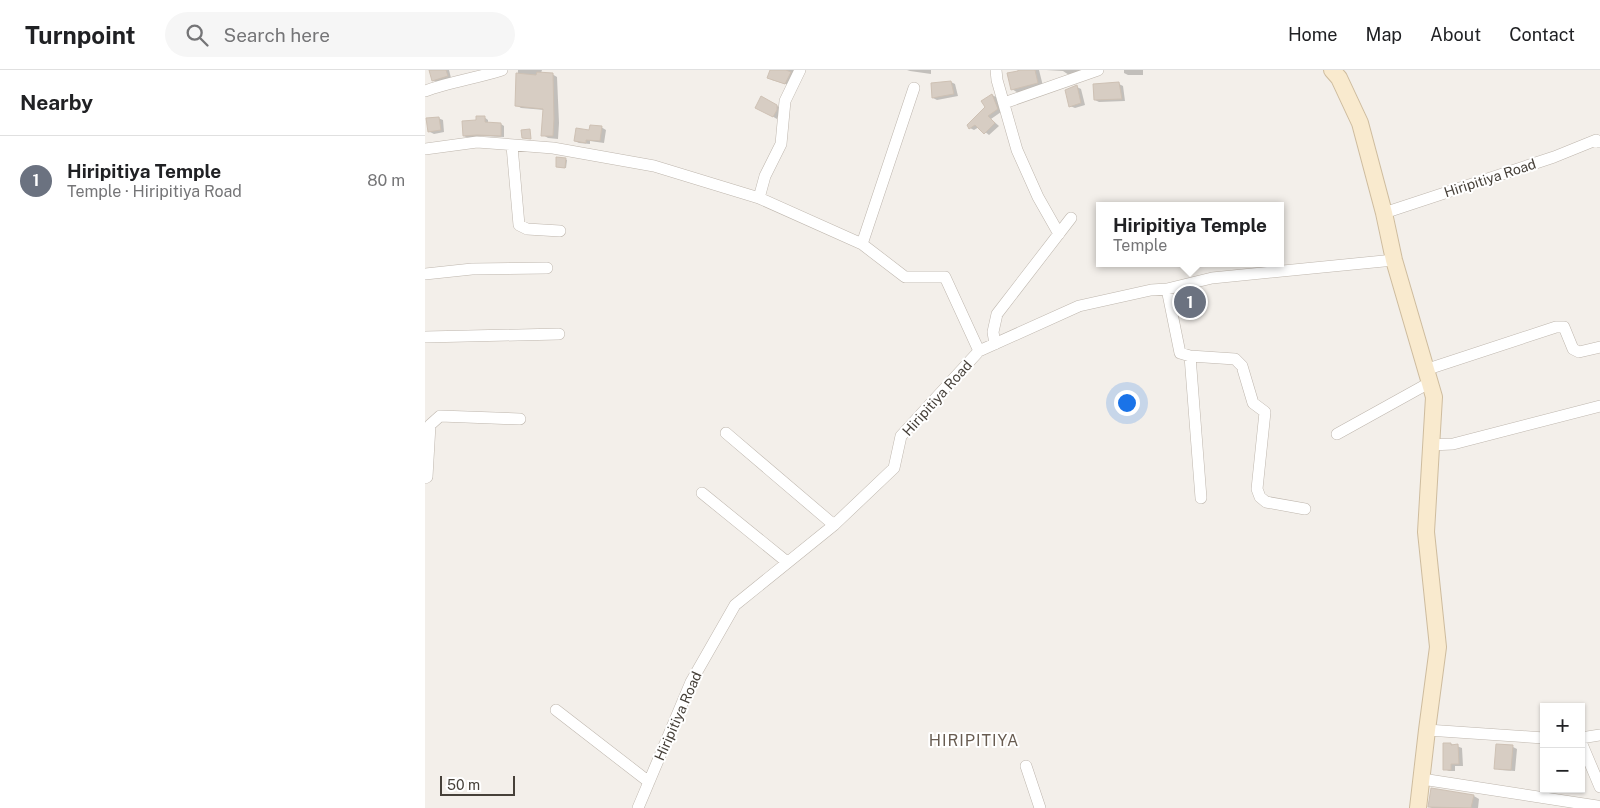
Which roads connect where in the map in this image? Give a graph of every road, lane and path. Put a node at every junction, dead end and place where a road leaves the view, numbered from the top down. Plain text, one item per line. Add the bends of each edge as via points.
1 (502, 70) edge
2 (799, 70) edge
3 (996, 70) edge
4 (1098, 70) edge
5 (1333, 70) edge
6 (914, 88) dead end
7 (425, 91) edge
8 (1004, 103) junction
9 (1598, 141) edge
10 (512, 146) junction
11 (425, 149) edge
12 (759, 198) junction
13 (1383, 214) junction
14 (1071, 218) dead end
15 (560, 230) dead end
16 (1059, 234) junction
17 (863, 244) junction
18 (1393, 260) junction
19 (547, 268) dead end
20 (425, 274) edge
21 (1167, 289) junction
22 (559, 334) dead end
23 (425, 337) edge
24 (995, 344) junction
25 (1600, 347) edge
26 (979, 351) junction
27 (1190, 356) junction
28 (1427, 377) junction
29 (1600, 406) edge
30 (520, 419) dead end
31 (726, 432) dead end
32 (1337, 434) dead end
33 (1430, 445) junction
34 (425, 478) edge
35 (703, 493) dead end
36 (1201, 498) dead end
37 (1305, 509) dead end
38 (834, 525) junction
39 (787, 562) junction
40 (555, 710) dead end
41 (1427, 730) junction
42 (1600, 735) edge
43 (1540, 738) edge
44 (1585, 739) edge
45 (1584, 748) edge
46 (1026, 766) dead end
47 (1422, 779) junction
48 (649, 782) junction
49 (1600, 786) edge
50 (1597, 806) dead end
51 (638, 808) edge
52 (1040, 808) edge
53 (1418, 808) edge

1 - 7 street
2 - 12 street via 785,101 781,144 765,176
3 - 8 street
4 - 8 street
5 - 13 street via 1360,123
6 - 17 street
8 - 16 street via 1017,150
9 - 13 street, Hiripitiya Road
10 - 11 street via 477,142
10 - 12 street via 553,148 654,166
10 - 15 street via 519,225 527,230
12 - 17 street
13 - 18 street
14 - 16 street
16 - 24 street via 997,314 993,332
17 - 26 street via 905,277 945,277
18 - 21 street, Hiripitiya Road via 1212,278
18 - 28 street
19 - 20 street via 471,269
21 - 24 street, Hiripitiya Road via 1079,306
21 - 27 street via 1180,353
22 - 23 street
24 - 26 street, Hiripitiya Road
25 - 28 street via 1579,352 1573,349 1564,327 1556,327
26 - 38 street, Hiripitiya Road via 901,436 894,468
27 - 36 street
27 - 37 street via 1235,359 1242,366 1253,403 1265,412 1257,489 1260,497 1266,502
28 - 32 street
28 - 33 street via 1433,397
29 - 33 street via 1453,444
30 - 34 street via 440,416 430,425
31 - 38 street
33 - 41 street via 1425,532 1438,647
35 - 39 street
38 - 39 street, Hiripitiya Road
39 - 48 street, Hiripitiya Road via 735,605 691,682
40 - 48 street
41 - 43 street
41 - 47 street
42 - 44 street
45 - 49 street
46 - 52 street
47 - 50 street
47 - 53 street
48 - 51 street, Hiripitiya Road

